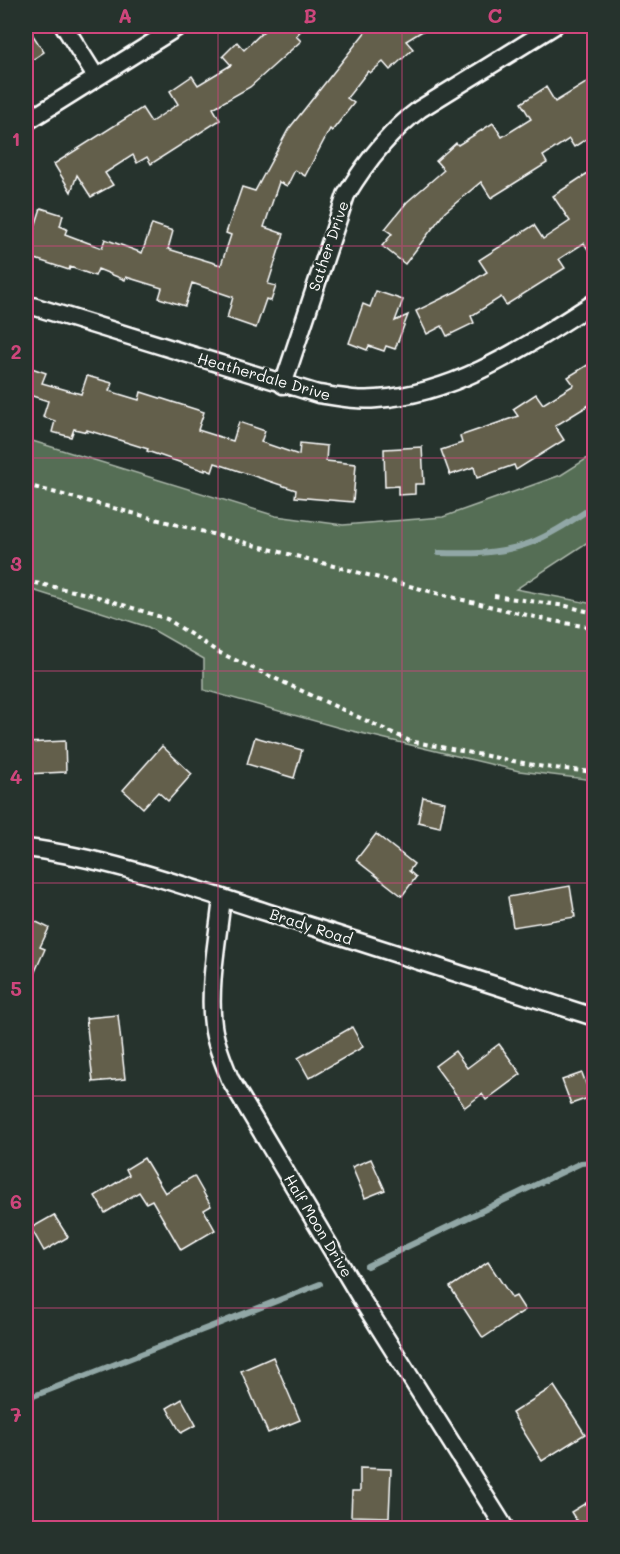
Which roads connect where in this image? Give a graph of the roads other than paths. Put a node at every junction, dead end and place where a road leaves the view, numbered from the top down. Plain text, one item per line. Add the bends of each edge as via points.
1 (64, 26) edge
2 (179, 26) edge
3 (554, 26) edge
4 (96, 77) junction
5 (26, 122) edge
6 (594, 303) edge
7 (26, 304) edge
8 (283, 385) junction
9 (26, 848) edge
10 (222, 898) junction
11 (594, 1017) edge
12 (505, 1528) edge

1 - 4 street
2 - 4 street
3 - 8 street, Sather Drive via 399,124 367,163 346,195
4 - 5 street
6 - 8 street, Heatherdale Drive via 487,369 434,388 377,399 348,399
7 - 8 street, Heatherdale Drive
9 - 10 street, Brady Road via 109,864
10 - 11 street, Brady Road
10 - 12 street, Half Moon Drive via 213,1026 230,1078

